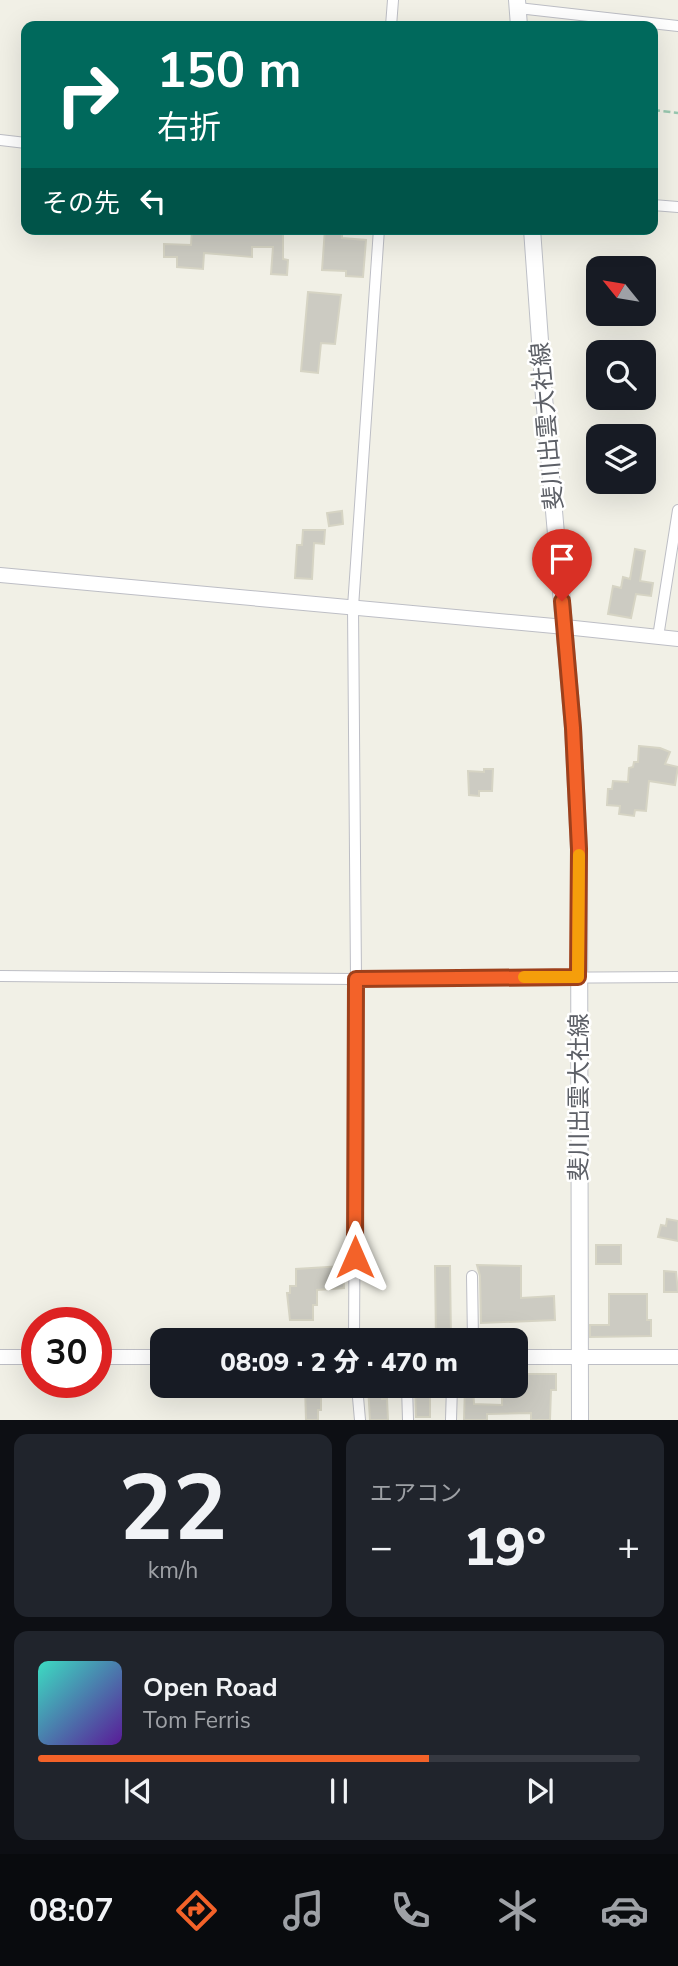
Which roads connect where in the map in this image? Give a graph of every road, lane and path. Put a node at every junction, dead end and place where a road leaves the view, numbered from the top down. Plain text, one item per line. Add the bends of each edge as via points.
1 (393, 0) edge
2 (518, 4) edge
3 (391, 21) edge
4 (642, 21) edge
5 (658, 23) edge
6 (678, 26) edge
7 (658, 111) edge
8 (678, 113) edge
9 (0, 140) edge
10 (21, 142) edge
11 (658, 205) edge
12 (678, 207) edge
13 (379, 235) edge
14 (532, 235) edge
15 (678, 510) edge
16 (0, 575) edge
17 (353, 607) junction
18 (565, 627) junction
19 (658, 637) junction
20 (678, 639) edge
21 (0, 976) edge
22 (578, 977) junction
23 (678, 977) edge
24 (356, 979) junction
25 (472, 1276) dead end
26 (354, 1328) edge
27 (473, 1328) edge
28 (0, 1357) edge
29 (21, 1357) edge
30 (112, 1357) edge
31 (150, 1357) edge
32 (528, 1357) edge
33 (579, 1357) junction
34 (678, 1357) edge
35 (358, 1398) edge
36 (407, 1398) edge
37 (452, 1398) edge
38 (360, 1420) edge
39 (408, 1420) edge
40 (452, 1420) edge
41 (580, 1420) edge

1 - 3 street
2 - 4 street
5 - 6 street
7 - 8 path
9 - 10 street
11 - 12 street
13 - 17 street
14 - 18 main road, 斐川出雲大社線
15 - 19 street
16 - 17 street
17 - 18 street
17 - 24 street
18 - 19 street
18 - 22 main road, 斐川出雲大社線 via 579,849
19 - 20 street
21 - 24 street
22 - 23 street
22 - 24 street
22 - 33 main road, 斐川出雲大社線
24 - 26 street
25 - 27 street
28 - 29 street
30 - 31 street
32 - 33 street
33 - 34 street
33 - 41 main road, 斐川出雲大社線
35 - 38 street
36 - 39 street
37 - 40 street

